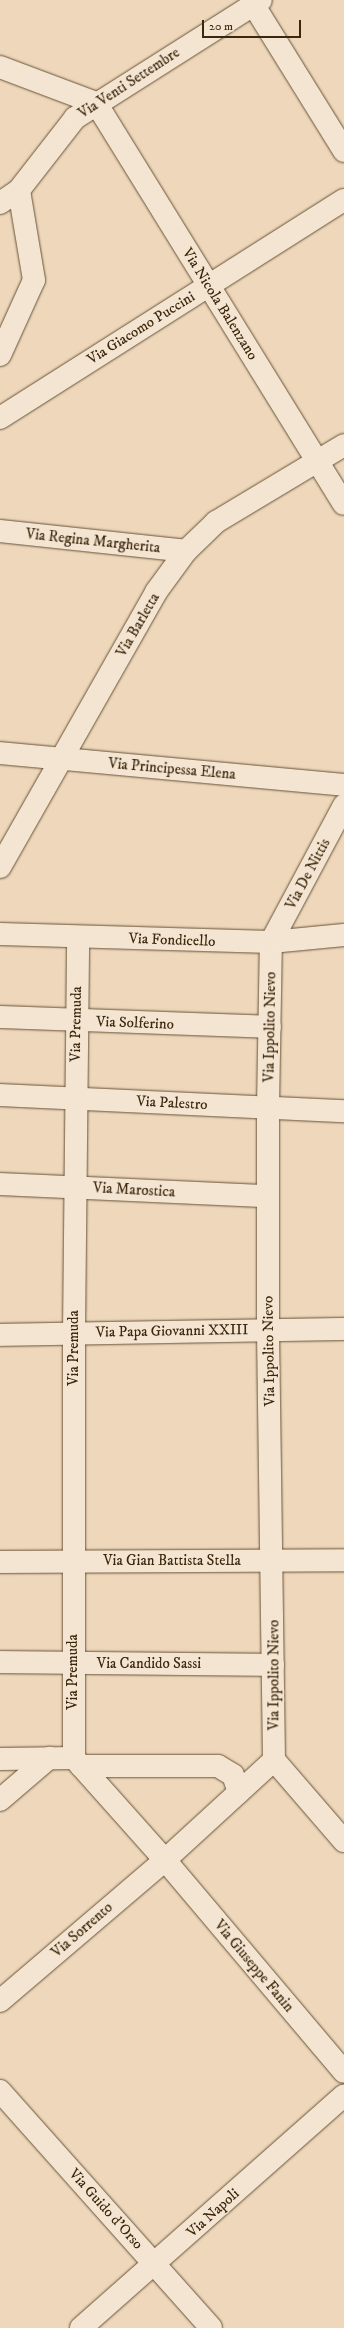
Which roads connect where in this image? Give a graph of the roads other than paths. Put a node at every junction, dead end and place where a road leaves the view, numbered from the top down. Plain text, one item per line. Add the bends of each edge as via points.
1 (257, 2) edge
2 (0, 67) edge
3 (96, 103) junction
4 (344, 151) edge
5 (19, 190) junction
6 (344, 200) edge
7 (0, 202) edge
8 (208, 286) junction
9 (0, 355) edge
10 (0, 418) edge
11 (344, 445) edge
12 (317, 461) junction
13 (344, 504) edge
14 (0, 530) edge
15 (186, 551) junction
16 (0, 753) edge
17 (62, 758) junction
18 (344, 785) edge
19 (344, 806) edge
20 (8, 839) edge
21 (0, 867) edge
22 (0, 934) edge
23 (344, 935) edge
24 (78, 937) junction
25 (271, 942) junction
26 (0, 1018) edge
27 (76, 1021) junction
28 (270, 1027) junction
29 (0, 1095) edge
30 (76, 1099) junction
31 (268, 1108) junction
32 (344, 1111) edge
33 (0, 1184) edge
34 (75, 1187) junction
35 (268, 1196) junction
36 (344, 1329) edge
37 (268, 1330) junction
38 (74, 1333) junction
39 (0, 1335) edge
40 (273, 1560) junction
41 (344, 1560) edge
42 (0, 1562) edge
43 (74, 1562) junction
44 (0, 1662) edge
45 (73, 1663) junction
46 (273, 1664) junction
47 (49, 1758) junction
48 (0, 1759) edge
49 (274, 1760) junction
50 (77, 1762) junction
51 (239, 1792) junction
52 (0, 1800) edge
53 (344, 1841) edge
54 (164, 1860) junction
55 (0, 2001) edge
56 (344, 2072) edge
57 (0, 2091) edge
58 (344, 2095) edge
59 (156, 2264) junction
60 (81, 2328) edge
61 (211, 2328) edge

1 - 3 street, Via Venti Settembre
1 - 4 street
2 - 3 street
3 - 5 street, Via Venti Settembre via 75,118
3 - 8 street, Via Nicola Balenzano
5 - 7 street, Via Venti Settembre
5 - 9 street via 34,280
6 - 8 street, Via Giacomo Puccini
8 - 10 street, Via Giacomo Puccini
8 - 12 street, Via Nicola Balenzano
11 - 12 street, Via Barletta
12 - 13 street, Via Nicola Balenzano
12 - 15 street, Via Barletta via 216,522
14 - 15 street, Via Regina Margherita
15 - 17 street, Via Barletta via 156,592
16 - 17 street, Via Principessa Elena
17 - 18 street, Via Principessa Elena
17 - 20 street, Via Barletta
19 - 25 street, Via De Nittis
20 - 21 street, Via Barletta
22 - 24 street, Via Fondicello
23 - 25 street, Via Fondicello
24 - 25 street, Via Fondicello
24 - 27 street, Via Premuda
25 - 28 street, Via Ippolito Nievo
26 - 27 street, Via Solferino
27 - 28 street, Via Solferino
27 - 30 street, Via Premuda
28 - 31 street, Via Ippolito Nievo
29 - 30 street, Via Palestro
30 - 31 street, Via Palestro
30 - 34 street, Via Premuda
31 - 32 street, Via Palestro
31 - 35 street, Via Ippolito Nievo
33 - 34 street, Via Marostica
34 - 35 street, Via Marostica
34 - 38 street, Via Premuda
35 - 37 street, Via Ippolito Nievo
36 - 37 street, Via Papa Giovanni XXIII
37 - 38 street, Via Papa Giovanni XXIII
37 - 40 street, Via Ippolito Nievo
38 - 39 street, Via Papa Giovanni XXIII
38 - 43 street, Via Premuda
40 - 41 street, Via Gian Battista Stella
40 - 43 street, Via Gian Battista Stella
40 - 46 street, Via Ippolito Nievo
42 - 43 street, Via Gian Battista Stella
43 - 45 street, Via Premuda
44 - 45 street, Via Candido Sassi
45 - 46 street, Via Candido Sassi
45 - 50 street, Via Premuda
46 - 49 street, Via Ippolito Nievo
47 - 48 street
47 - 50 street
47 - 52 street
49 - 51 street, Via Sorrento
49 - 53 street
50 - 51 street via 218,1766 233,1775
50 - 54 street, Via Giuseppe Fanin
51 - 54 street, Via Sorrento
54 - 55 street, Via Sorrento
54 - 56 street, Via Giuseppe Fanin
57 - 59 street, Via Guido d'Orso
58 - 59 street, Via Napoli
59 - 60 street, Via Napoli
59 - 61 street, Via Guido d'Orso

